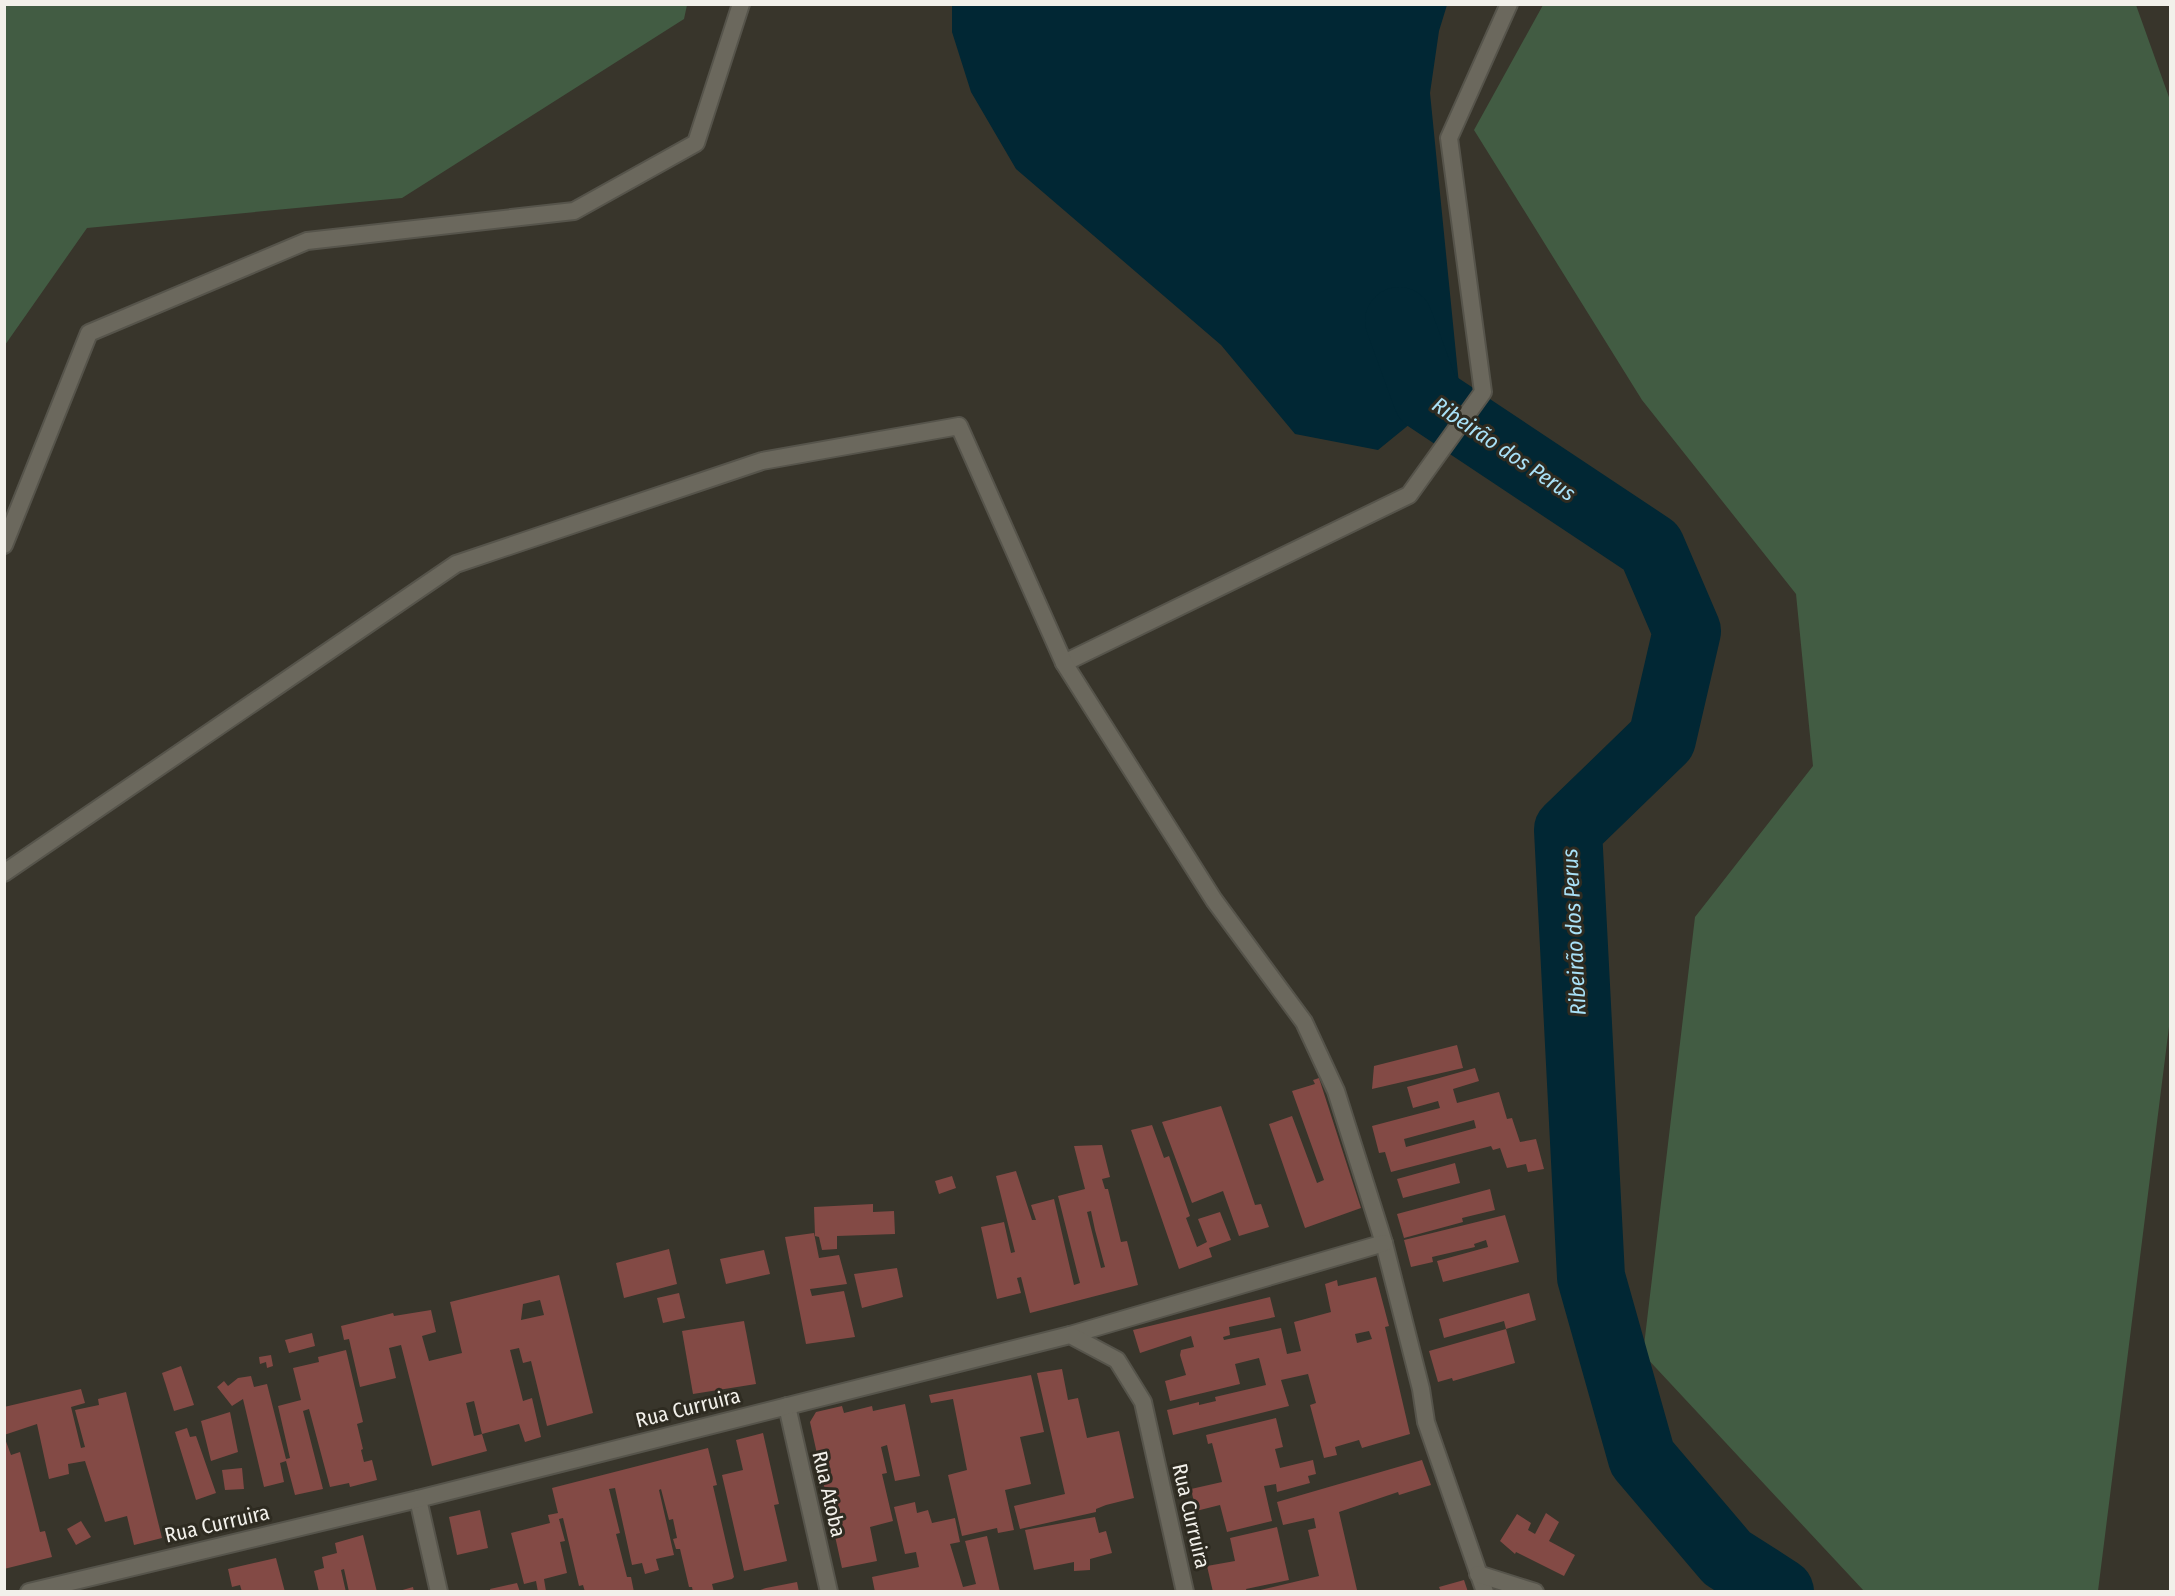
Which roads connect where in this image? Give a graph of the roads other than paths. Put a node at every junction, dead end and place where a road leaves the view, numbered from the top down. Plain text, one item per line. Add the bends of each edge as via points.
1 (741, 4) edge
2 (1509, 4) edge
3 (4, 545) edge
4 (1064, 663) junction
5 (4, 873) edge
6 (1384, 1243) junction
7 (1070, 1335) junction
8 (786, 1406) junction
9 (418, 1499) junction
10 (1479, 1574) junction
11 (29, 1592) edge
12 (439, 1592) edge
13 (828, 1592) edge
14 (1185, 1592) edge
15 (1485, 1592) edge
16 (1534, 1592) edge

1 - 3 street via 696,144 574,211 306,241 89,333
2 - 4 street via 1449,138 1484,392 1409,495
4 - 5 street via 959,426 762,461 456,564
4 - 6 street via 1214,900 1304,1023 1336,1091
6 - 7 street
6 - 10 street via 1426,1422
7 - 8 street, Rua Curruira
7 - 14 street, Rua Curruira via 1117,1360 1143,1402
8 - 9 street, Rua Curruira
8 - 13 street, Rua Atoba
9 - 11 street, Rua Curruira
9 - 12 street
10 - 15 street
10 - 16 street

